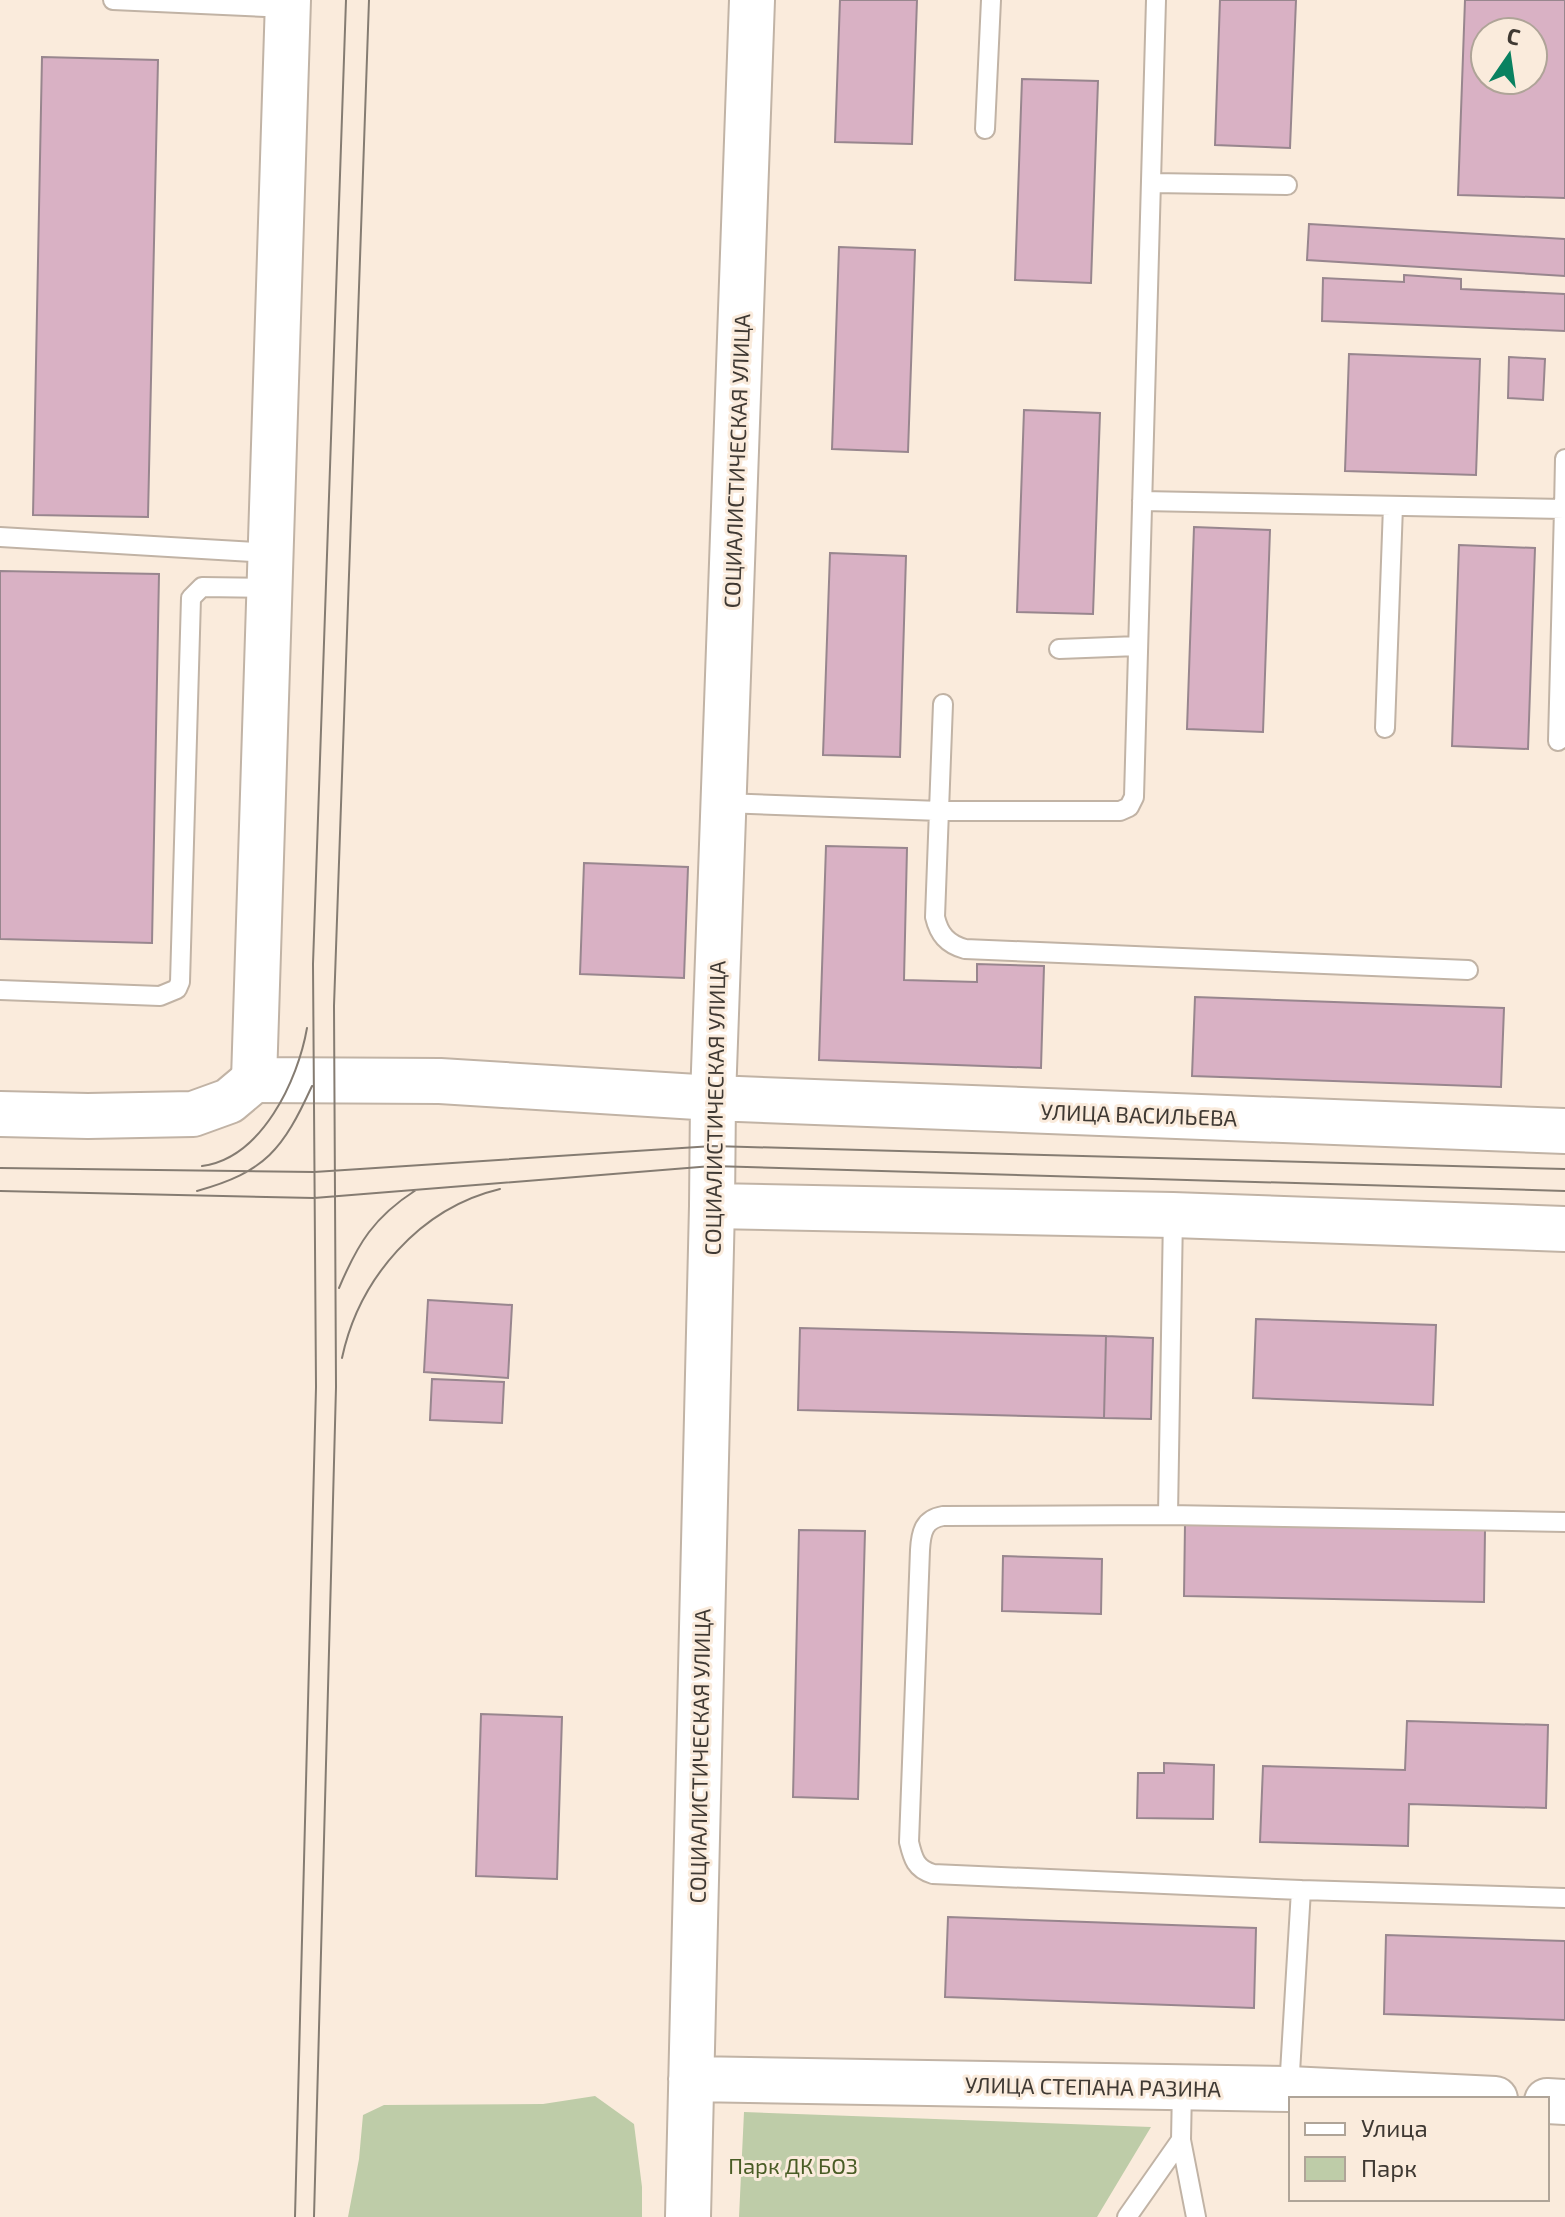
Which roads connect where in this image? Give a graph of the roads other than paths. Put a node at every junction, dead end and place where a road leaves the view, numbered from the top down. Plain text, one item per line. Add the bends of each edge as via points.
1 (113, 0) edge
2 (752, 0) edge
3 (991, 0) edge
4 (1156, 0) edge
5 (288, 4) edge
6 (985, 129) dead end
7 (1151, 183) junction
8 (1287, 185) dead end
9 (1565, 459) edge
10 (1142, 501) junction
11 (1393, 506) junction
12 (1564, 509) edge
13 (0, 537) edge
14 (270, 571) junction
15 (1138, 646) junction
16 (1059, 649) dead end
17 (943, 704) dead end
18 (1385, 728) dead end
19 (1558, 741) dead end
20 (724, 803) junction
21 (940, 811) junction
22 (1468, 970) dead end
23 (0, 990) edge
24 (254, 1080) junction
25 (713, 1098) junction
26 (0, 1114) edge
27 (1565, 1131) edge
28 (712, 1206) junction
29 (1173, 1215) junction
30 (1565, 1229) edge
31 (1168, 1515) junction
32 (1565, 1522) edge
33 (1301, 1890) junction
34 (1565, 1898) edge
35 (691, 2079) junction
36 (1182, 2088) junction
37 (1289, 2089) junction
38 (1454, 2097) edge
39 (1181, 2140) junction
40 (688, 2217) edge
41 (1127, 2217) edge
42 (1196, 2217) edge

1 - 5 lane
2 - 20 main road, СОЦИАЛИСТИЧЕСКАЯ УЛИЦА
3 - 6 lane
4 - 7 lane
5 - 14 main road
7 - 8 lane
7 - 10 lane
9 - 12 lane
10 - 11 lane
10 - 15 lane
11 - 12 lane
11 - 18 lane
12 - 19 lane
13 - 14 lane
14 - 23 lane via 202,587 191,598 177,989 160,996
14 - 24 main road
15 - 16 lane
15 - 21 lane via 1134,797 1129,807
17 - 21 lane
20 - 21 lane
20 - 25 main road, СОЦИАЛИСТИЧЕСКАЯ УЛИЦА
21 - 22 lane via 935,917 952,946
24 - 25 main road, УЛИЦА ВАСИЛЬЕВА via 440,1081
24 - 26 main road via 229,1101 193,1114
25 - 27 main road, УЛИЦА ВАСИЛЬЕВА
25 - 28 main road, СОЦИАЛИСТИЧЕСКАЯ УЛИЦА
28 - 29 main road
28 - 35 main road, СОЦИАЛИСТИЧЕСКАЯ УЛИЦА
29 - 30 main road
29 - 31 lane
31 - 32 lane
31 - 33 lane via 943,1516 925,1525 920,1550 912,1855 922,1871 933,1874
33 - 34 lane
33 - 37 lane
35 - 36 main road, УЛИЦА СТЕПАНА РАЗИНА
35 - 40 main road, СОЦИАЛИСТИЧЕСКАЯ УЛИЦА
36 - 37 main road, УЛИЦА СТЕПАНА РАЗИНА
36 - 39 lane
37 - 38 main road, УЛИЦА СТЕПАНА РАЗИНА
39 - 41 lane
39 - 42 lane

